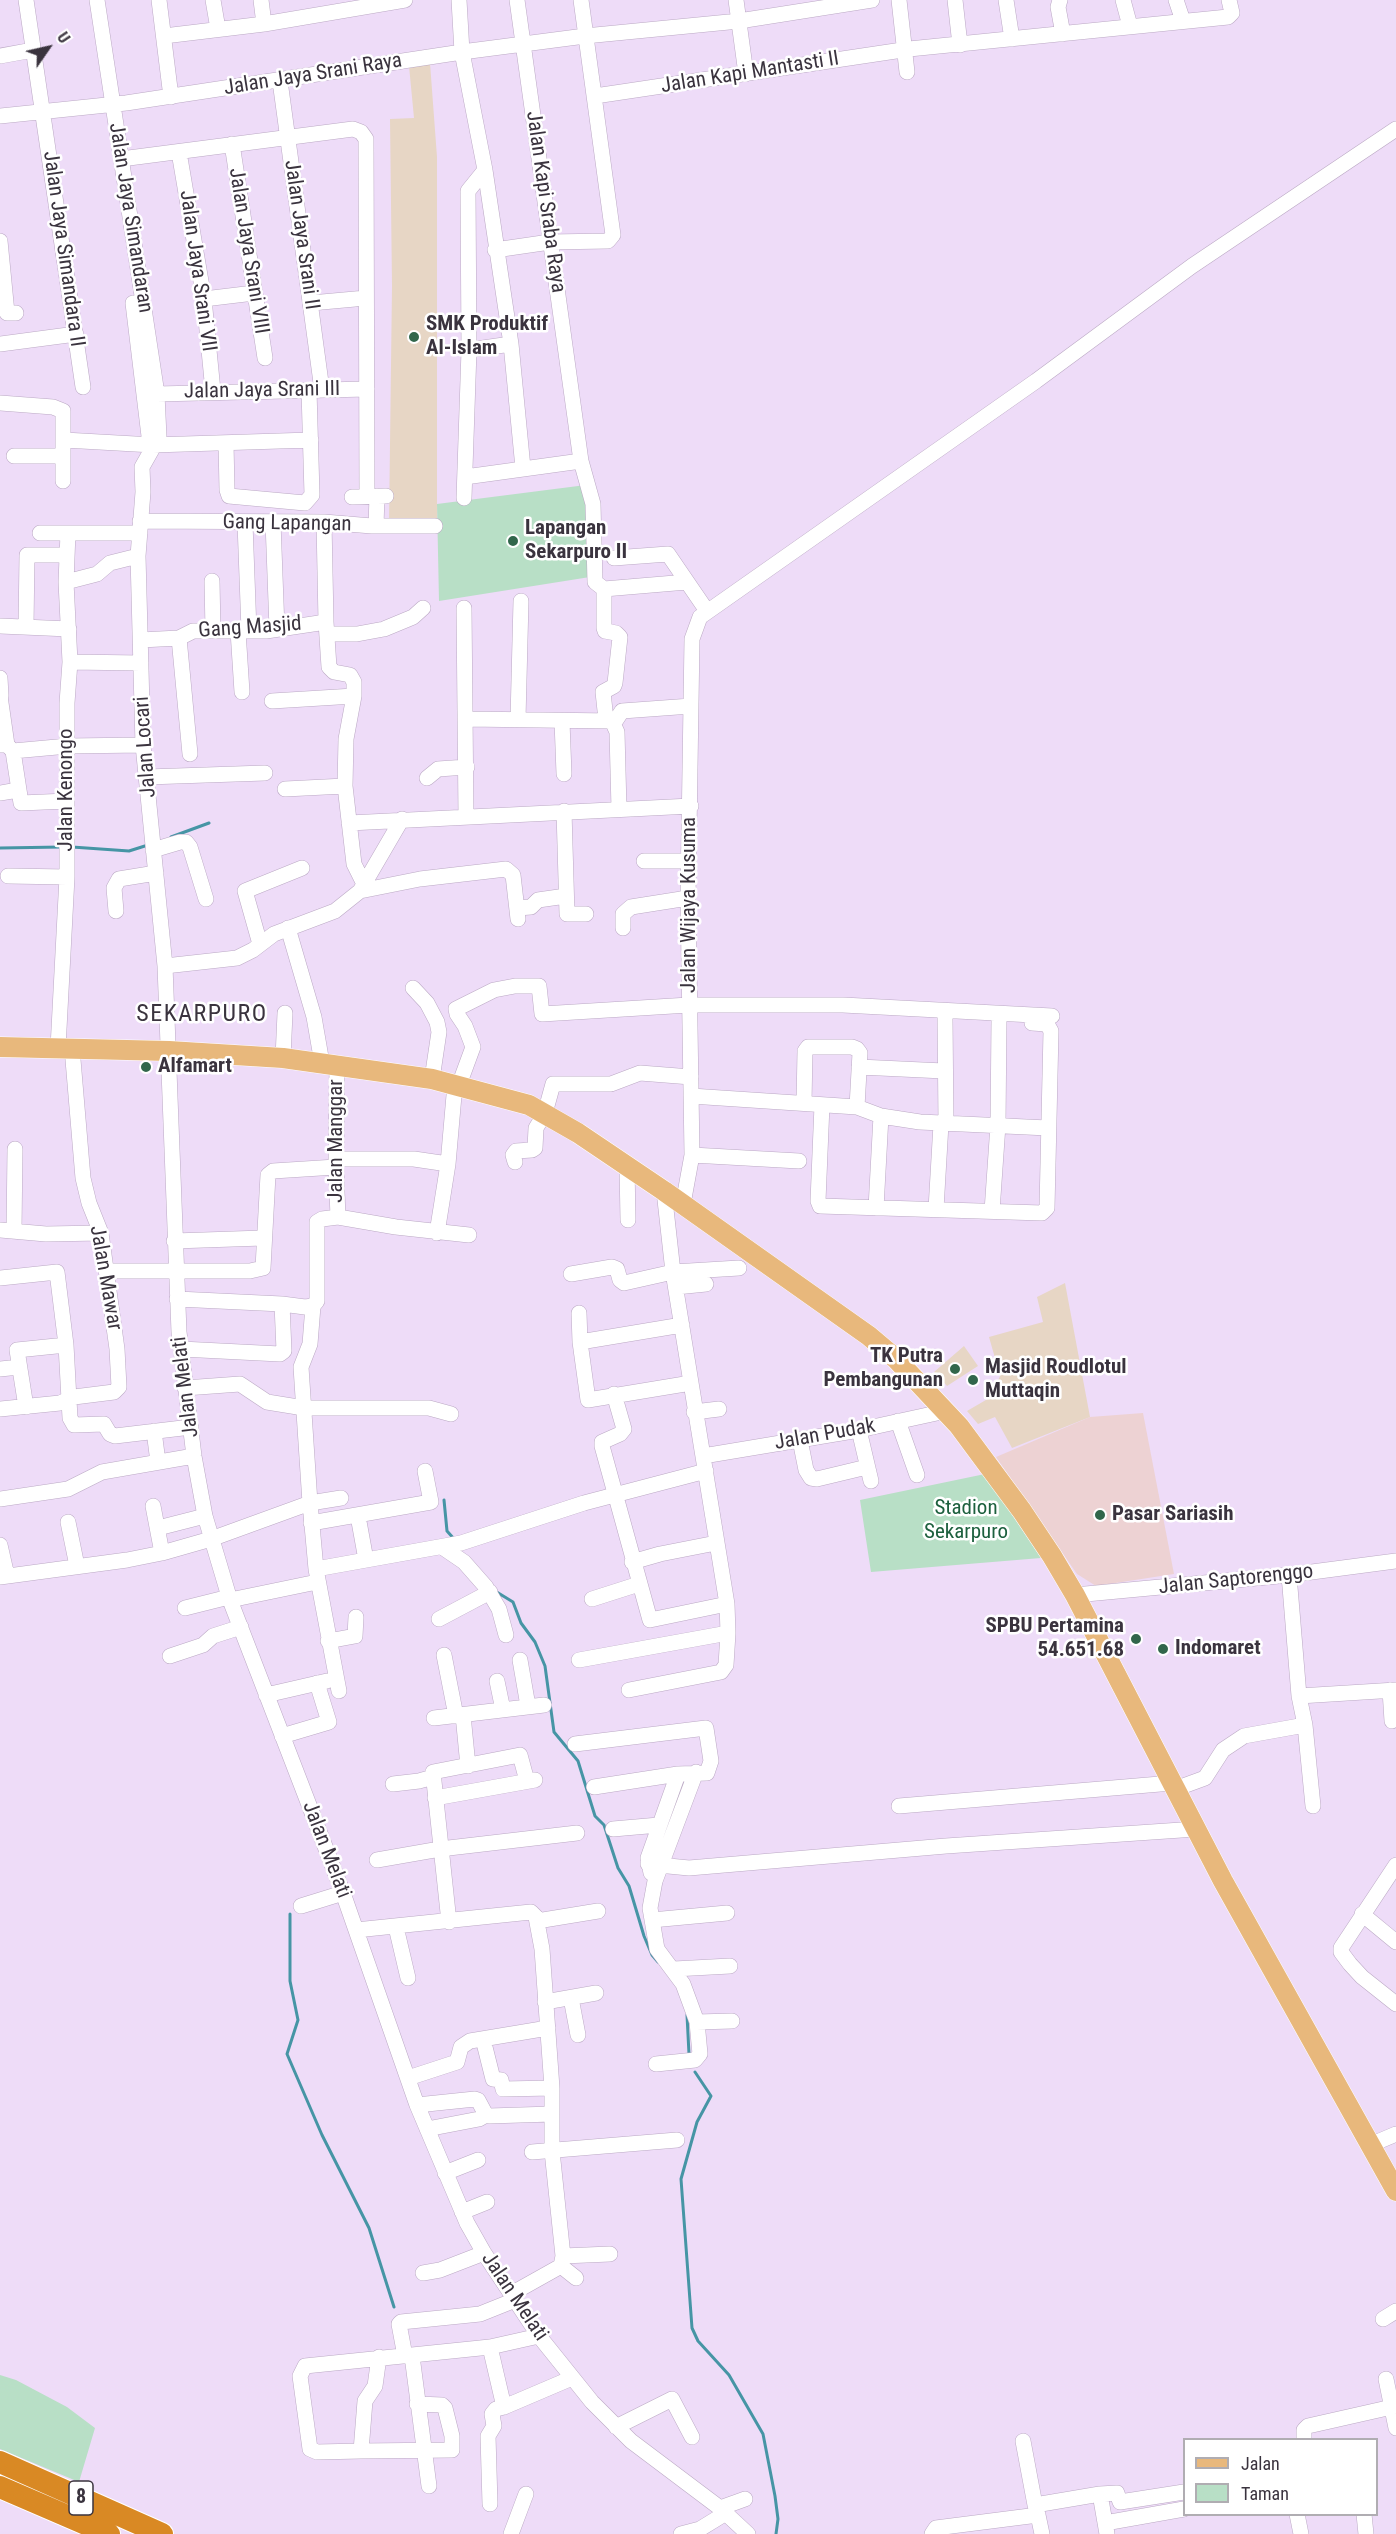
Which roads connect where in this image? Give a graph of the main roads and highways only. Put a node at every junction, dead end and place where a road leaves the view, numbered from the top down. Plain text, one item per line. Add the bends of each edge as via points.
1 (0, 1047) edge
2 (1396, 2191) edge
3 (0, 2462) edge
4 (0, 2487) edge
5 (109, 2534) edge
6 (162, 2534) edge

1 - 2 main road via 283,1058 432,1079 529,1105 664,1191 869,1336 946,1411 1026,1517 1075,1595 1173,1786
3 - 6 highway, 8
4 - 5 highway, 8

